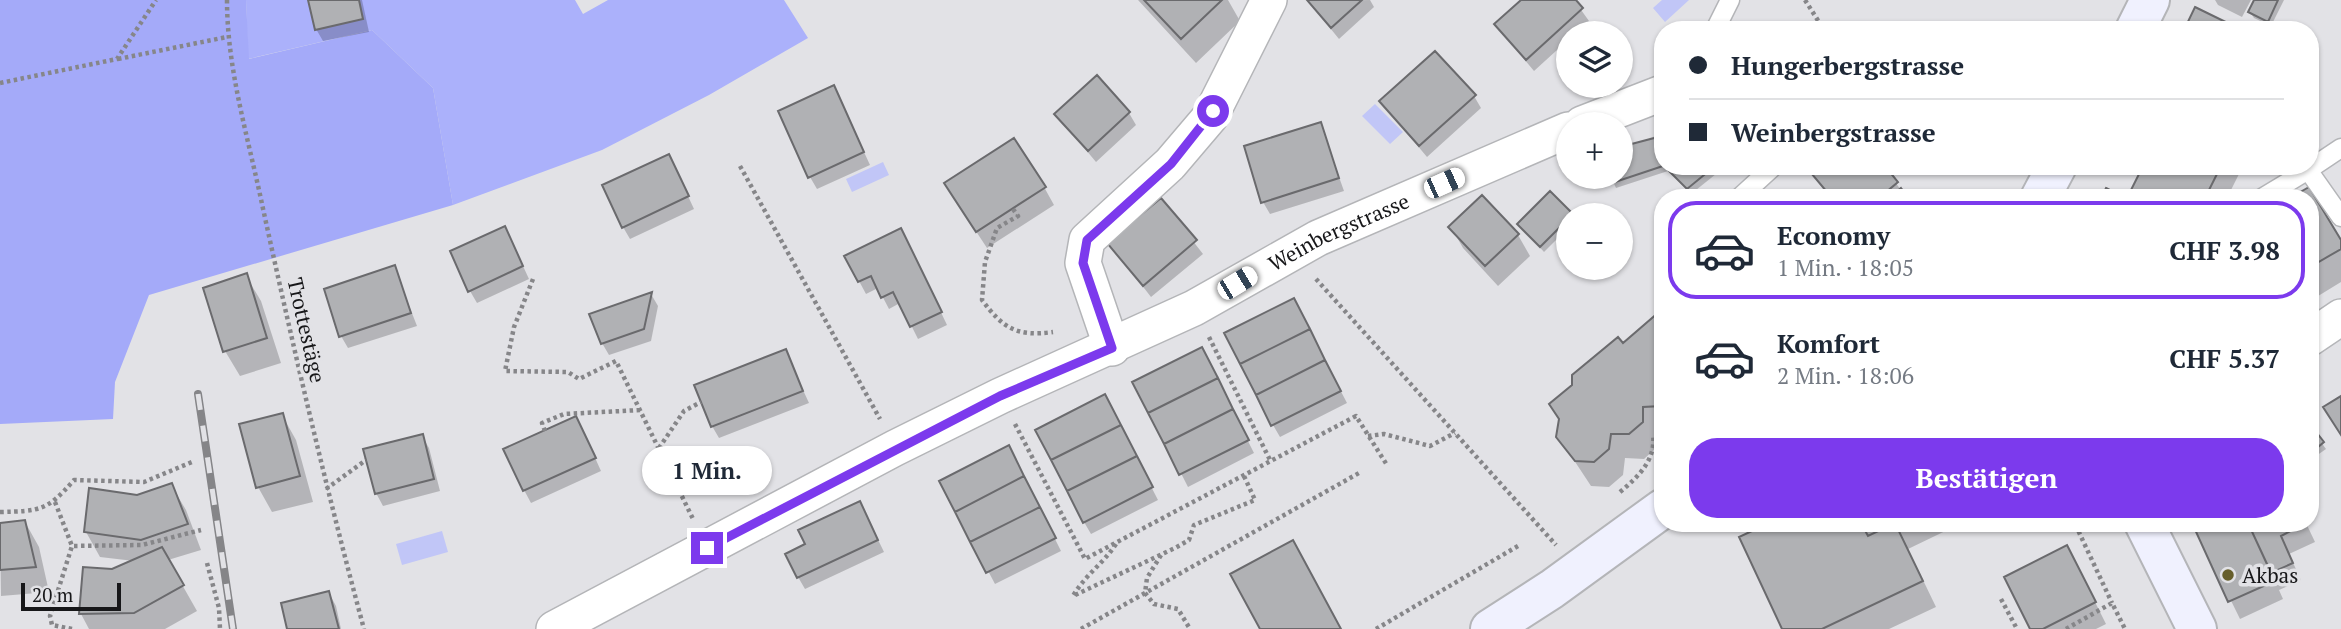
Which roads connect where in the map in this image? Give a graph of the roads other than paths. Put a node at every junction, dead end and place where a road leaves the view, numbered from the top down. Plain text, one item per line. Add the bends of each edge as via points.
1 (1269, 0) edge
2 (1730, 0) edge
3 (2150, 0) edge
4 (1720, 21) edge
5 (2140, 21) edge
6 (1654, 96) edge
7 (1613, 112) edge
8 (1556, 135) edge
9 (2341, 148) edge
10 (2319, 163) edge
11 (1764, 175) edge
12 (2300, 175) edge
13 (2312, 175) edge
14 (1749, 189) edge
15 (2277, 189) edge
16 (2341, 217) edge
17 (2341, 317) edge
18 (2319, 332) edge
19 (1109, 336) junction
20 (1654, 515) edge
21 (2148, 532) edge
22 (554, 629) edge
23 (1490, 629) edge
24 (2197, 629) edge

1 - 19 street via 1210,117 1171,164 1087,240 1083,263
2 - 4 lane
3 - 5 main road
6 - 7 street
8 - 19 street, Weinbergstrasse via 1318,238 1194,308
9 - 10 lane
11 - 14 lane
12 - 15 lane
13 - 16 lane
17 - 18 street
19 - 22 street, Weinbergstrasse
20 - 23 main road
21 - 24 main road

